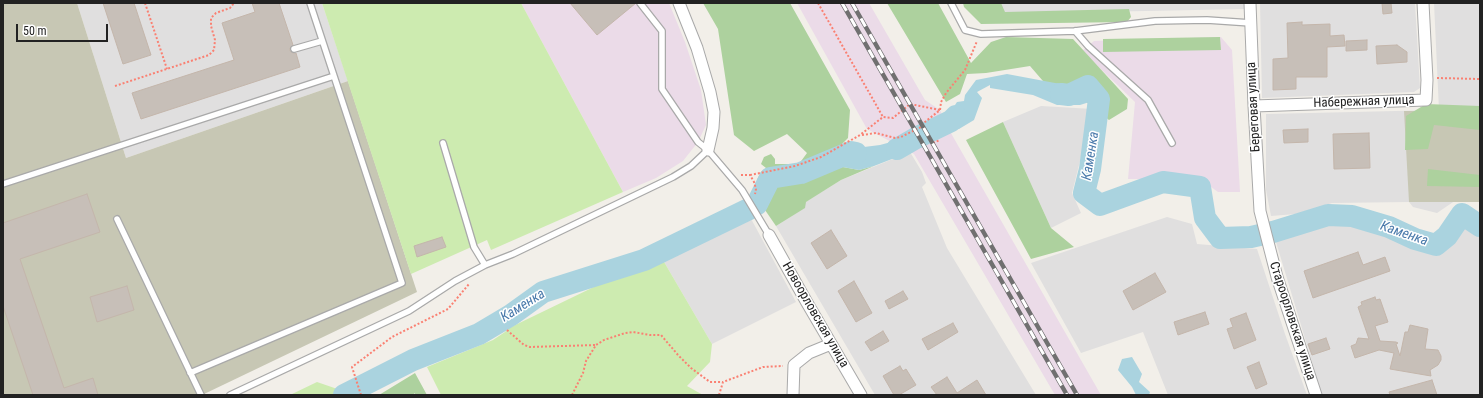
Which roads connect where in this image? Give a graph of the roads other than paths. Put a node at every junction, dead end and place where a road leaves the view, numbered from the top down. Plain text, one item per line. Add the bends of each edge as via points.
1 (310, 3) edge
2 (640, 3) edge
3 (679, 3) edge
4 (951, 3) edge
5 (1250, 3) edge
6 (1423, 3) edge
7 (1251, 23) junction
8 (1075, 32) junction
9 (322, 41) junction
10 (294, 49) dead end
11 (334, 76) junction
12 (1254, 106) junction
13 (443, 143) dead end
14 (1172, 143) dead end
15 (708, 150) junction
16 (3, 184) edge
17 (117, 219) dead end
18 (769, 235) joint
19 (1269, 247) joint
20 (485, 265) junction
21 (831, 344) junction
22 (190, 373) junction
23 (201, 395) edge
24 (230, 395) edge
25 (793, 395) edge
26 (861, 395) edge
27 (1316, 395) edge

1 - 9 lane
2 - 15 lane via 662,31 662,89 698,142
3 - 15 street via 697,48 712,99 713,128
4 - 8 lane via 965,30 980,34
5 - 7 street, Береговая улица
6 - 12 street, Набережная улица via 1426,100
7 - 8 lane via 1207,20 1155,21
7 - 12 street, Береговая улица
8 - 14 lane via 1148,100
9 - 10 lane
9 - 11 lane
11 - 16 lane
11 - 22 lane via 402,283
12 - 19 street, Береговая улица via 1260,211
13 - 20 lane via 474,247
15 - 18 lane via 742,190
15 - 20 lane via 692,166 674,178
17 - 22 lane
18 - 21 street, Новоорловская улица
19 - 27 street, Староорловская улица via 1276,277
20 - 24 lane via 443,288 409,311
21 - 25 street via 809,353 794,365
21 - 26 street, Новоорловская улица
22 - 23 lane

